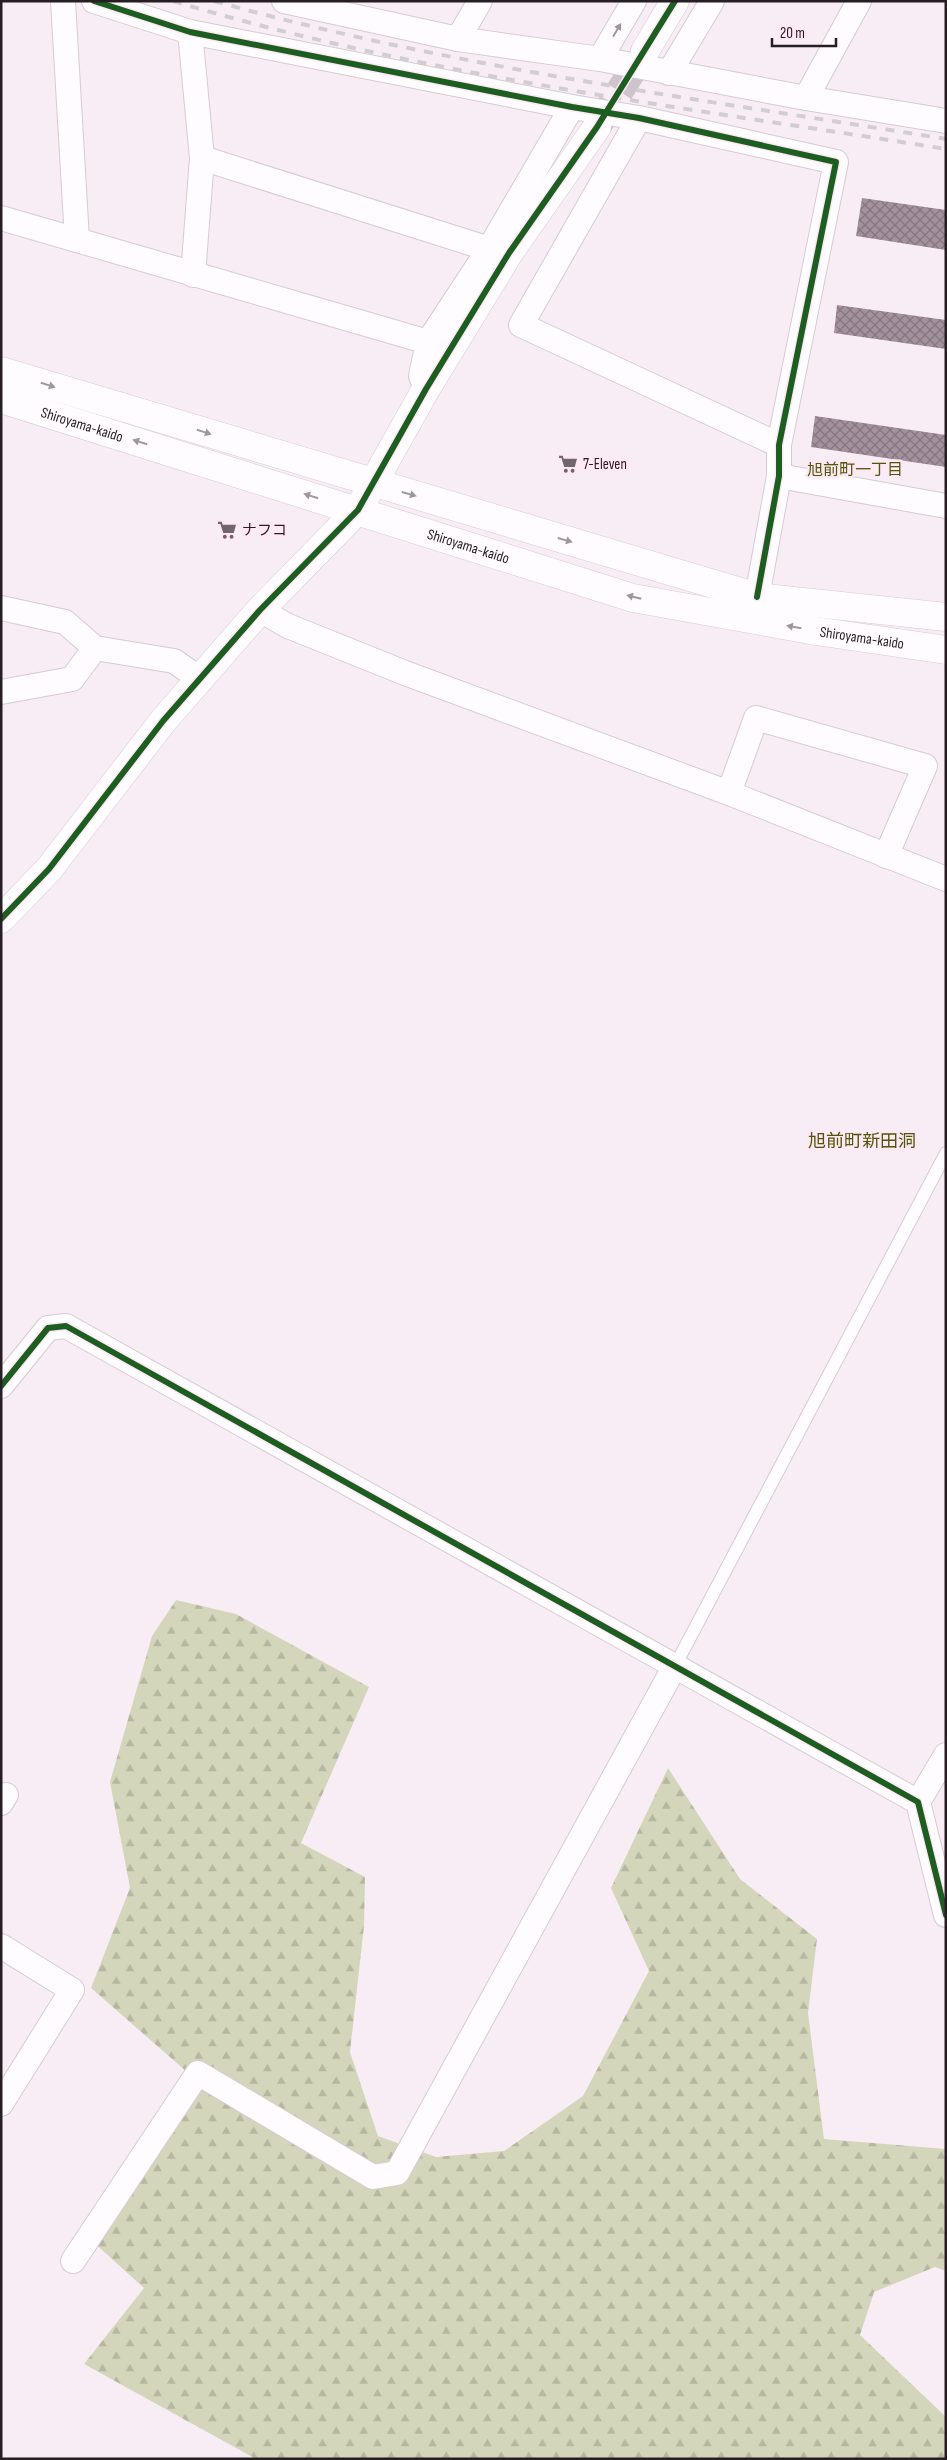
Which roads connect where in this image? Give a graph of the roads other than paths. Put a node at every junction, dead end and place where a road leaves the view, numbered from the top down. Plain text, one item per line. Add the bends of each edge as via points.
1 (62, 1) edge
2 (94, 1) edge
3 (284, 1) edge
4 (480, 1) edge
5 (634, 1) edge
6 (676, 1) edge
7 (712, 1) edge
8 (859, 1) edge
9 (190, 32) junction
10 (458, 39) junction
11 (646, 51) tunnel mouth
12 (600, 59) junction
13 (669, 73) junction
14 (806, 98) junction
15 (572, 107) junction
16 (639, 118) junction
17 (946, 121) edge
18 (597, 127) tunnel mouth
19 (202, 158) junction
20 (1, 218) edge
21 (77, 240) junction
22 (490, 249) junction
23 (193, 275) junction
24 (428, 342) junction
25 (1, 371) edge
26 (426, 389) junction
27 (1, 399) edge
28 (779, 445) junction
29 (779, 476) junction
30 (373, 483) junction
31 (946, 506) edge
32 (358, 510) junction
33 (757, 596) junction
34 (1, 608) edge
35 (260, 610) junction
36 (946, 617) edge
37 (95, 648) junction
38 (946, 650) edge
39 (200, 679) junction
40 (1, 692) edge
41 (728, 793) junction
42 (886, 856) junction
43 (946, 879) edge
44 (1, 920) edge
45 (946, 1153) edge
46 (1, 1386) edge
47 (675, 1666) junction
48 (946, 1755) edge
49 (918, 1802) junction
50 (946, 1914) edge
51 (1, 1946) edge
52 (1, 2104) edge
53 (73, 2261) dead end

1 - 21 street
2 - 9 street
3 - 10 street
4 - 10 street
12 -> 5 street
6 - 11 street
7 - 13 street
8 - 14 street
9 - 15 street
9 - 19 street
10 - 12 street
12 - 13 street
13 - 14 street
14 - 17 street
15 - 16 street
15 - 22 street
16 - 28 street via 836,162
16 - 28 street via 521,325
18 - 26 street via 509,253
19 - 22 street
19 - 23 street
20 - 21 street
21 - 23 street
22 - 24 street
23 - 24 street
24 - 26 street via 421,376
25 -> 30 street, Shiroyama-kaido
26 - 30 street
32 -> 27 street, Shiroyama-kaido
28 - 29 street
29 - 31 street
29 - 33 street
30 - 32 street
30 -> 33 street, Shiroyama-kaido
32 - 35 street
38 -> 32 street, Shiroyama-kaido via 816,631 633,598
33 - 36 street, Shiroyama-kaido
34 - 37 street via 65,622
35 - 39 street
35 - 41 street via 288,626 405,673
37 - 39 street via 174,661
37 - 40 street via 72,679
39 - 44 street via 78,834
41 - 42 street
41 - 42 street via 756,718 925,766
42 - 43 street
45 - 47 lane
46 - 47 street via 48,1328 66,1326
47 - 49 street
47 - 53 street via 397,2173 373,2177 198,2073
48 - 49 street
49 - 50 street
51 - 52 street via 72,1990

